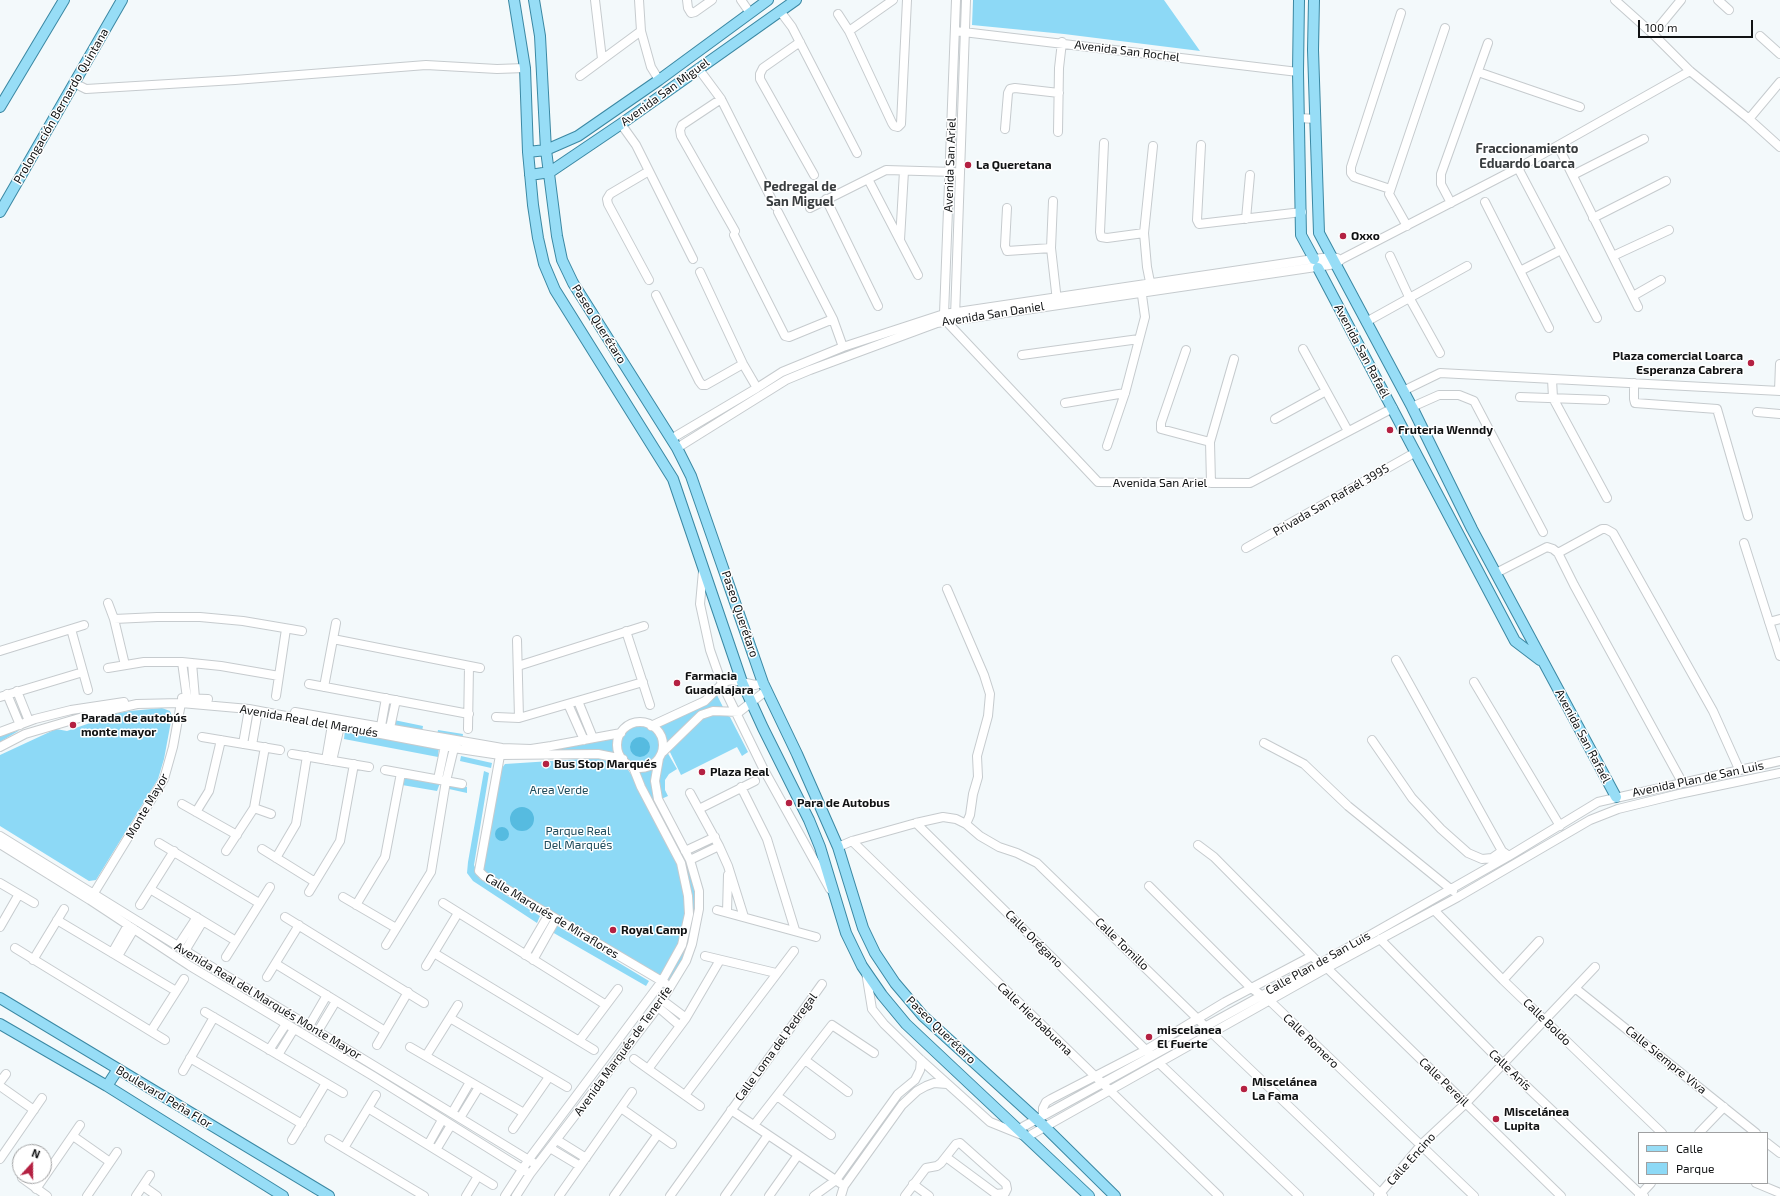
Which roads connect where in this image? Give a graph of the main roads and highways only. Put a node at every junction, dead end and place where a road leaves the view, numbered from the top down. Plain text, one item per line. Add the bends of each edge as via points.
1 (64, 0) edge
2 (122, 0) edge
3 (514, 0) edge
4 (534, 0) edge
5 (768, 0) edge
6 (795, 0) edge
7 (1299, 0) edge
8 (1314, 0) edge
9 (0, 107) edge
10 (546, 150) junction
11 (528, 152) junction
12 (550, 172) junction
13 (530, 175) junction
14 (0, 212) edge
15 (1545, 664) junction
16 (1616, 797) road end
17 (0, 998) edge
18 (0, 1024) edge
19 (118, 1069) junction
20 (107, 1086) junction
21 (283, 1196) edge
22 (329, 1196) edge
23 (1089, 1196) edge
24 (1115, 1196) edge

1 - 9 main road
2 - 14 main road, Prolongación Bernardo Quintana
3 - 11 main road, Paseo Querétaro via 525,68
4 - 10 main road, Paseo Querétaro via 540,36
5 - 10 main road, Avenida San Miguel via 578,136
6 - 12 main road, Avenida San Miguel via 622,124
7 - 15 main road, Avenida San Rafaél via 1302,235 1515,641
8 - 15 main road, Avenida San Rafaél via 1313,50 1319,233 1336,260 1472,529
10 - 11 main road, Avenida San Miguel
10 - 12 main road, Paseo Querétaro
11 - 13 main road, Paseo Querétaro
12 - 13 main road, Avenida San Miguel
12 - 24 main road, Paseo Querétaro via 556,236 562,260 570,277 677,448 691,476 765,687 838,847 863,928 875,953 895,983 923,1016 1039,1117 1044,1127
13 - 23 main road, Paseo Querétaro via 544,264 555,290 673,479 742,682 809,820 820,847 846,933 866,971 906,1024
15 - 16 main road, Avenida San Rafaél
17 - 19 main road, Boulevard Peña Flor
18 - 20 main road, Boulevard Peña Flor
19 - 20 main road
19 - 22 main road, Boulevard Peña Flor
20 - 21 main road, Boulevard Peña Flor

